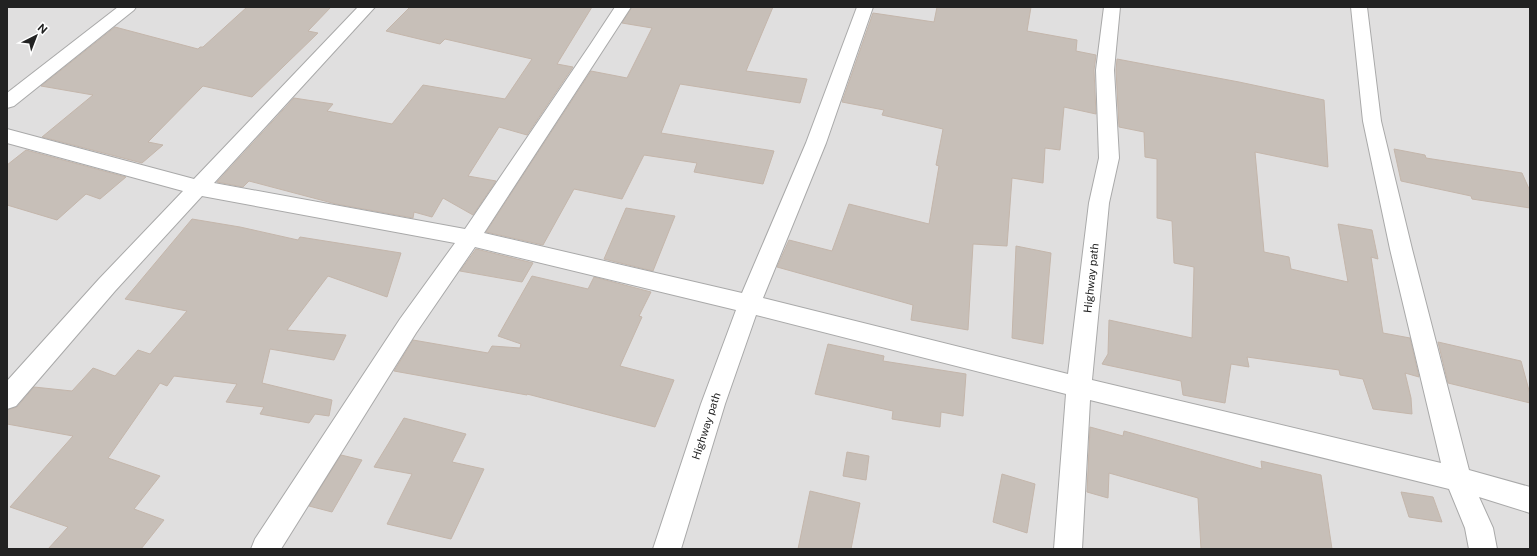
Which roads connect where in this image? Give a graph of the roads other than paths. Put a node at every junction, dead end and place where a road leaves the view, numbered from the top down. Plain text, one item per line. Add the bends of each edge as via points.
1 (128, 7) edge
2 (367, 7) edge
3 (622, 7) edge
4 (865, 7) edge
5 (1112, 7) edge
6 (1358, 7) edge
7 (7, 102) edge
8 (7, 136) edge
9 (199, 188) junction
10 (470, 238) junction
11 (749, 304) junction
12 (1079, 387) junction
13 (7, 398) edge
14 (1458, 479) junction
15 (1530, 500) edge
16 (265, 549) edge
17 (667, 549) edge
18 (1068, 549) edge
19 (1483, 549) edge

1 - 7 street
2 - 9 street
3 - 10 street
4 - 11 street, Highway path via 816,143
5 - 12 street, Highway path via 1105,70 1109,158 1099,203
6 - 14 street via 1361,14 1372,121
8 - 9 street
9 - 10 street
9 - 13 street via 107,285
10 - 11 street
10 - 16 street via 408,326
11 - 12 street
11 - 17 street, Highway path via 713,404
12 - 14 street
12 - 18 street, Highway path
14 - 15 street
14 - 19 street via 1479,528

